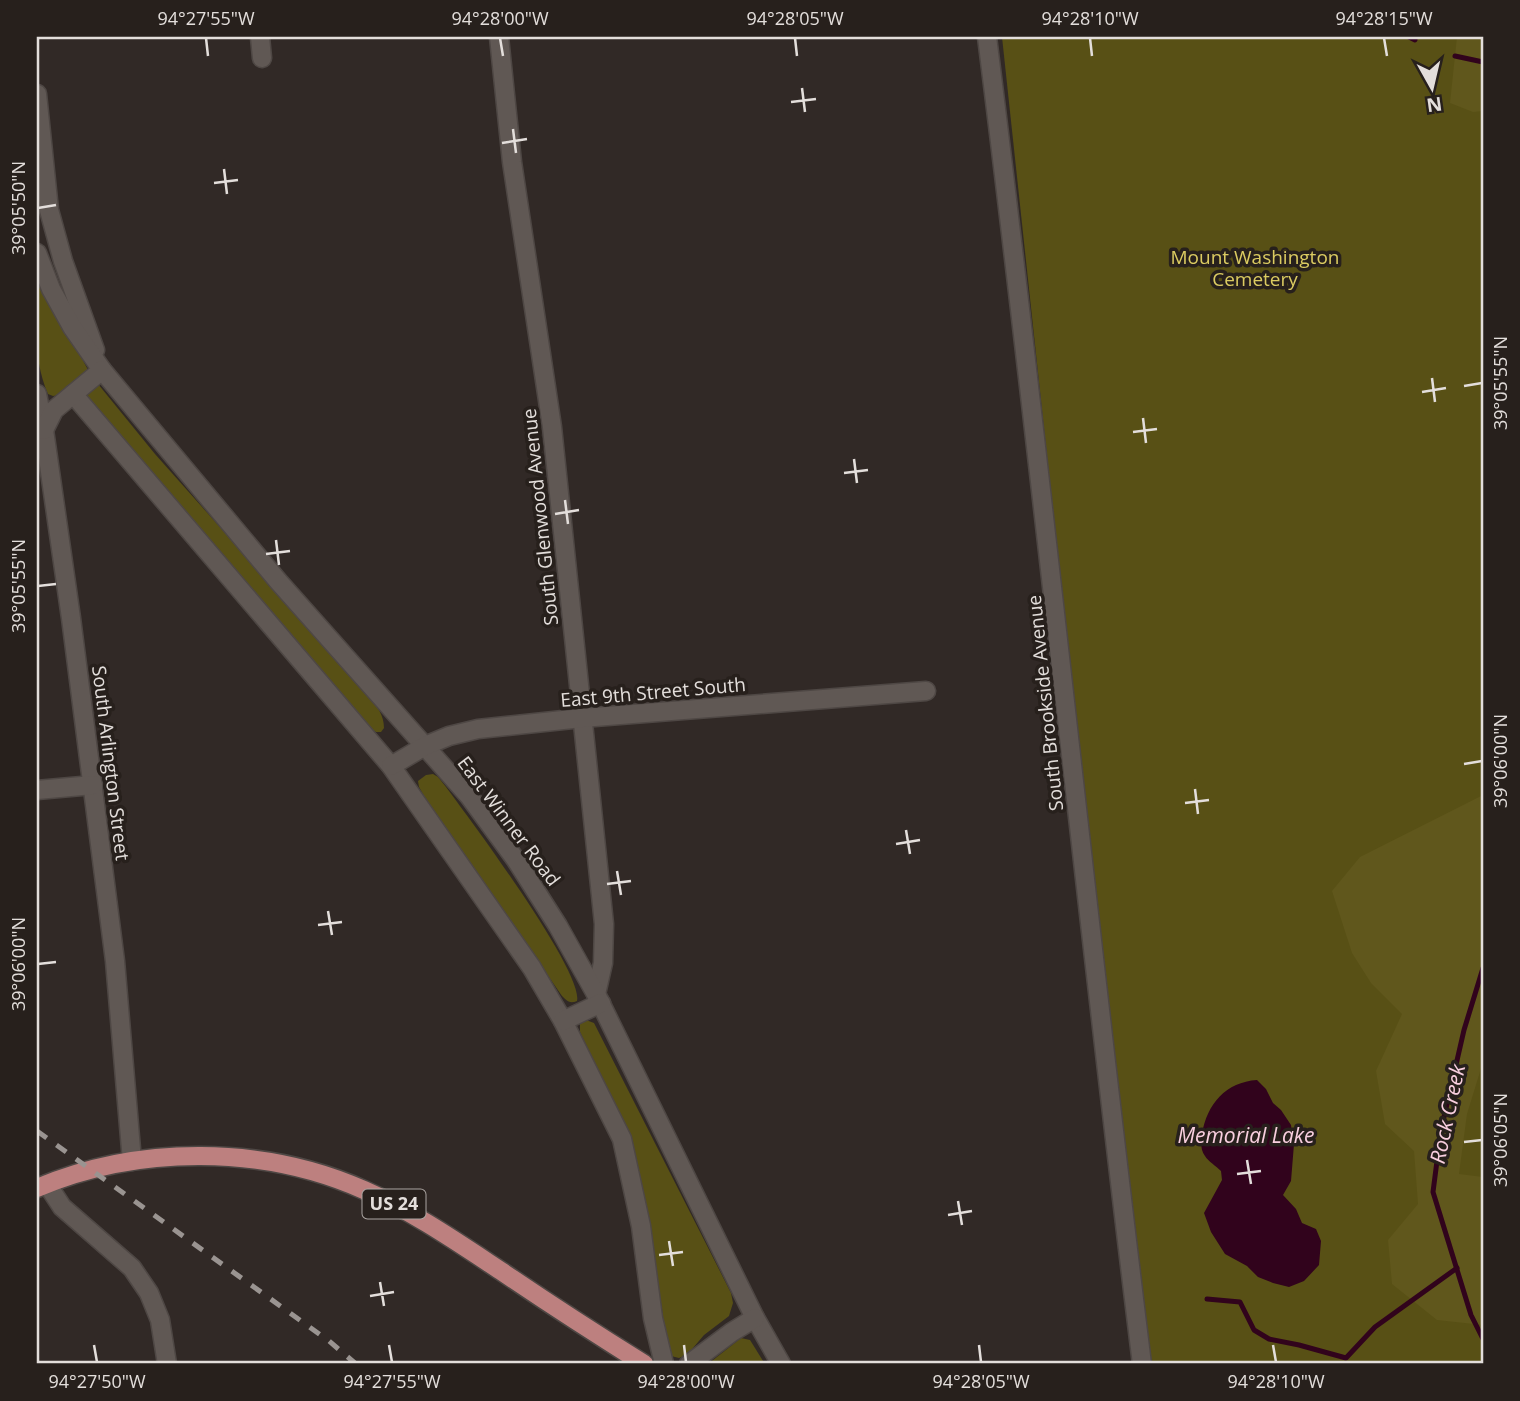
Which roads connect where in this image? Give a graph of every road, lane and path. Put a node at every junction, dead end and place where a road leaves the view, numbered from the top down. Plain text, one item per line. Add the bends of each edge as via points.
1 (260, 37) edge
2 (499, 37) edge
3 (987, 37) edge
4 (262, 58) dead end
5 (37, 94) edge
6 (38, 118) edge
7 (37, 253) edge
8 (102, 370) junction
9 (37, 394) edge
10 (73, 394) junction
11 (44, 430) junction
12 (926, 691) dead end
13 (582, 718) junction
14 (425, 746) junction
15 (391, 766) junction
16 (93, 785) junction
17 (37, 790) edge
18 (599, 999) junction
19 (563, 1021) junction
20 (132, 1161) junction
21 (42, 1186) edge
22 (755, 1318) junction
23 (167, 1364) edge
24 (644, 1364) edge
25 (664, 1364) edge
26 (690, 1364) edge
27 (782, 1364) edge
28 (1142, 1364) edge

1 - 4 street
2 - 13 street, South Glenwood Avenue via 512,162 552,427
3 - 28 street, South Brookside Avenue
5 - 6 street, East Winner Road
6 - 8 street, East Winner Road via 50,209 63,261
7 - 8 street, East Winner Road via 66,317
8 - 10 street
8 - 14 street, East Winner Road via 278,581
9 - 11 street, South Arlington Street
10 - 11 street via 54,410
10 - 15 street
11 - 16 street, South Arlington Street
12 - 13 street, East 9th Street South
13 - 14 street, East 9th Street South via 478,729
13 - 18 street, South Glenwood Avenue via 604,924
14 - 15 street, East 9th Street South
14 - 18 street, East Winner Road via 516,860
15 - 19 street via 532,968
16 - 17 street
16 - 20 street, South Arlington Street via 115,961
18 - 19 street
18 - 22 street, East Winner Road
19 - 25 street via 622,1139
20 - 21 main road, US 24
20 - 24 main road, US 24 via 194,1156 242,1159 337,1179 391,1202 441,1232
21 - 23 street via 132,1268 160,1320
22 - 26 street
22 - 27 street, East Winner Road

